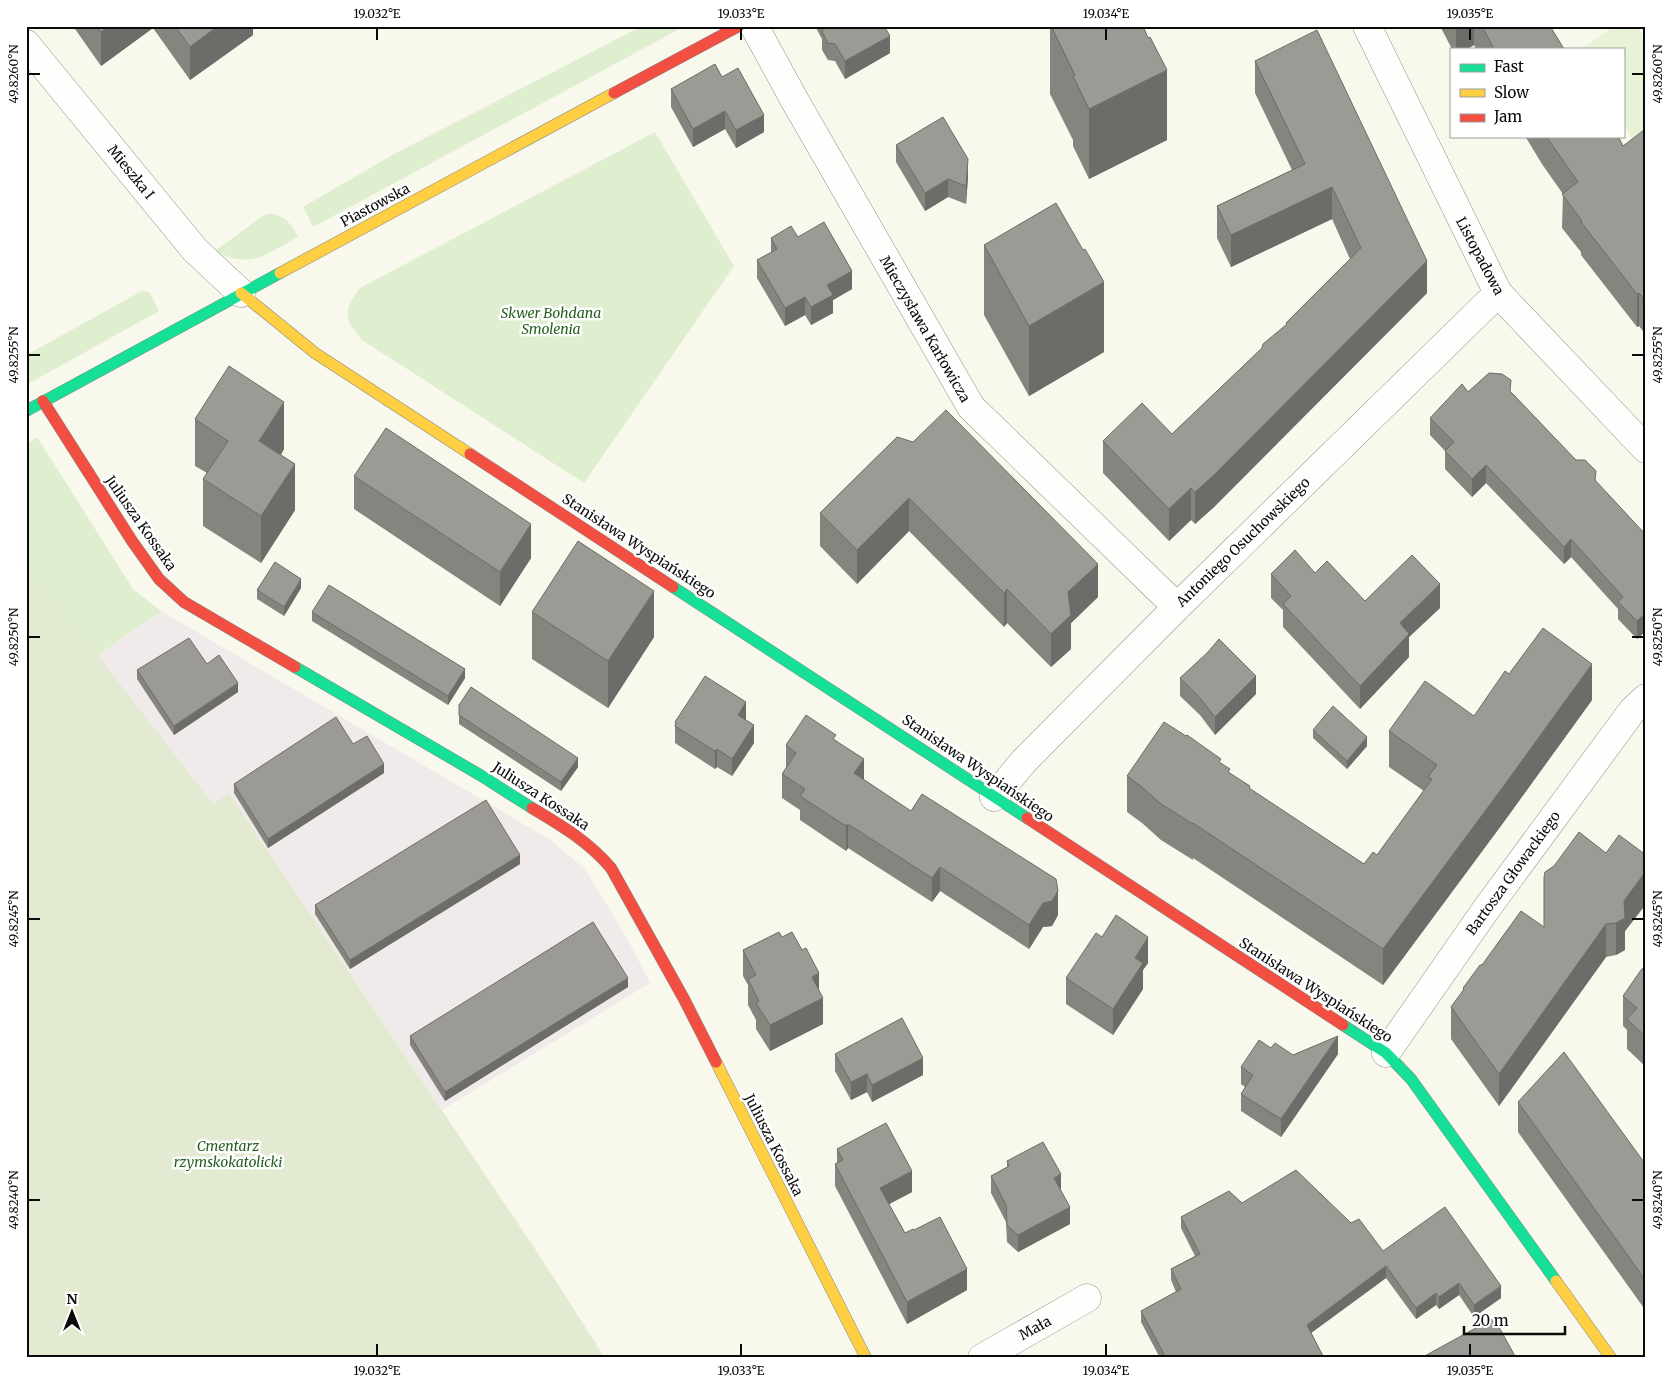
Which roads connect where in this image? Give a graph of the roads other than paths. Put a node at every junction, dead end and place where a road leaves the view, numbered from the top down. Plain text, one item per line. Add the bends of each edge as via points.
1 (739, 26) edge
2 (754, 26) edge
3 (1367, 26) edge
4 (26, 44) edge
5 (241, 294) junction
6 (1498, 294) junction
7 (43, 401) junction
8 (26, 411) edge
9 (1646, 449) edge
10 (1176, 607) junction
11 (1646, 698) edge
12 (994, 796) junction
13 (1386, 1053) junction
14 (1087, 1298) dead end
15 (866, 1358) edge
16 (982, 1358) edge
17 (1611, 1358) edge

1 - 5 street, Piastowska
2 - 10 street, Mieczysława Karłowicza via 971,407
3 - 6 street, Listopadowa
4 - 5 street, Mieszka I via 195,250
5 - 7 street, Piastowska
5 - 12 street, Stanisława Wyspiańskiego via 315,353
6 - 9 street, Listopadowa
6 - 10 street, Antoniego Osuchowskiego
7 - 8 street, Piastowska
7 - 15 street, Juliusza Kossaka via 132,541 159,578 184,602 488,780 579,837 611,868 684,999
10 - 12 street, Antoniego Osuchowskiego via 1024,761
11 - 13 street, Bartosza Głowackiego via 1632,711 1487,908
12 - 13 street, Stanisława Wyspiańskiego
13 - 17 street, Stanisława Wyspiańskiego via 1411,1079
14 - 16 street, Mała

